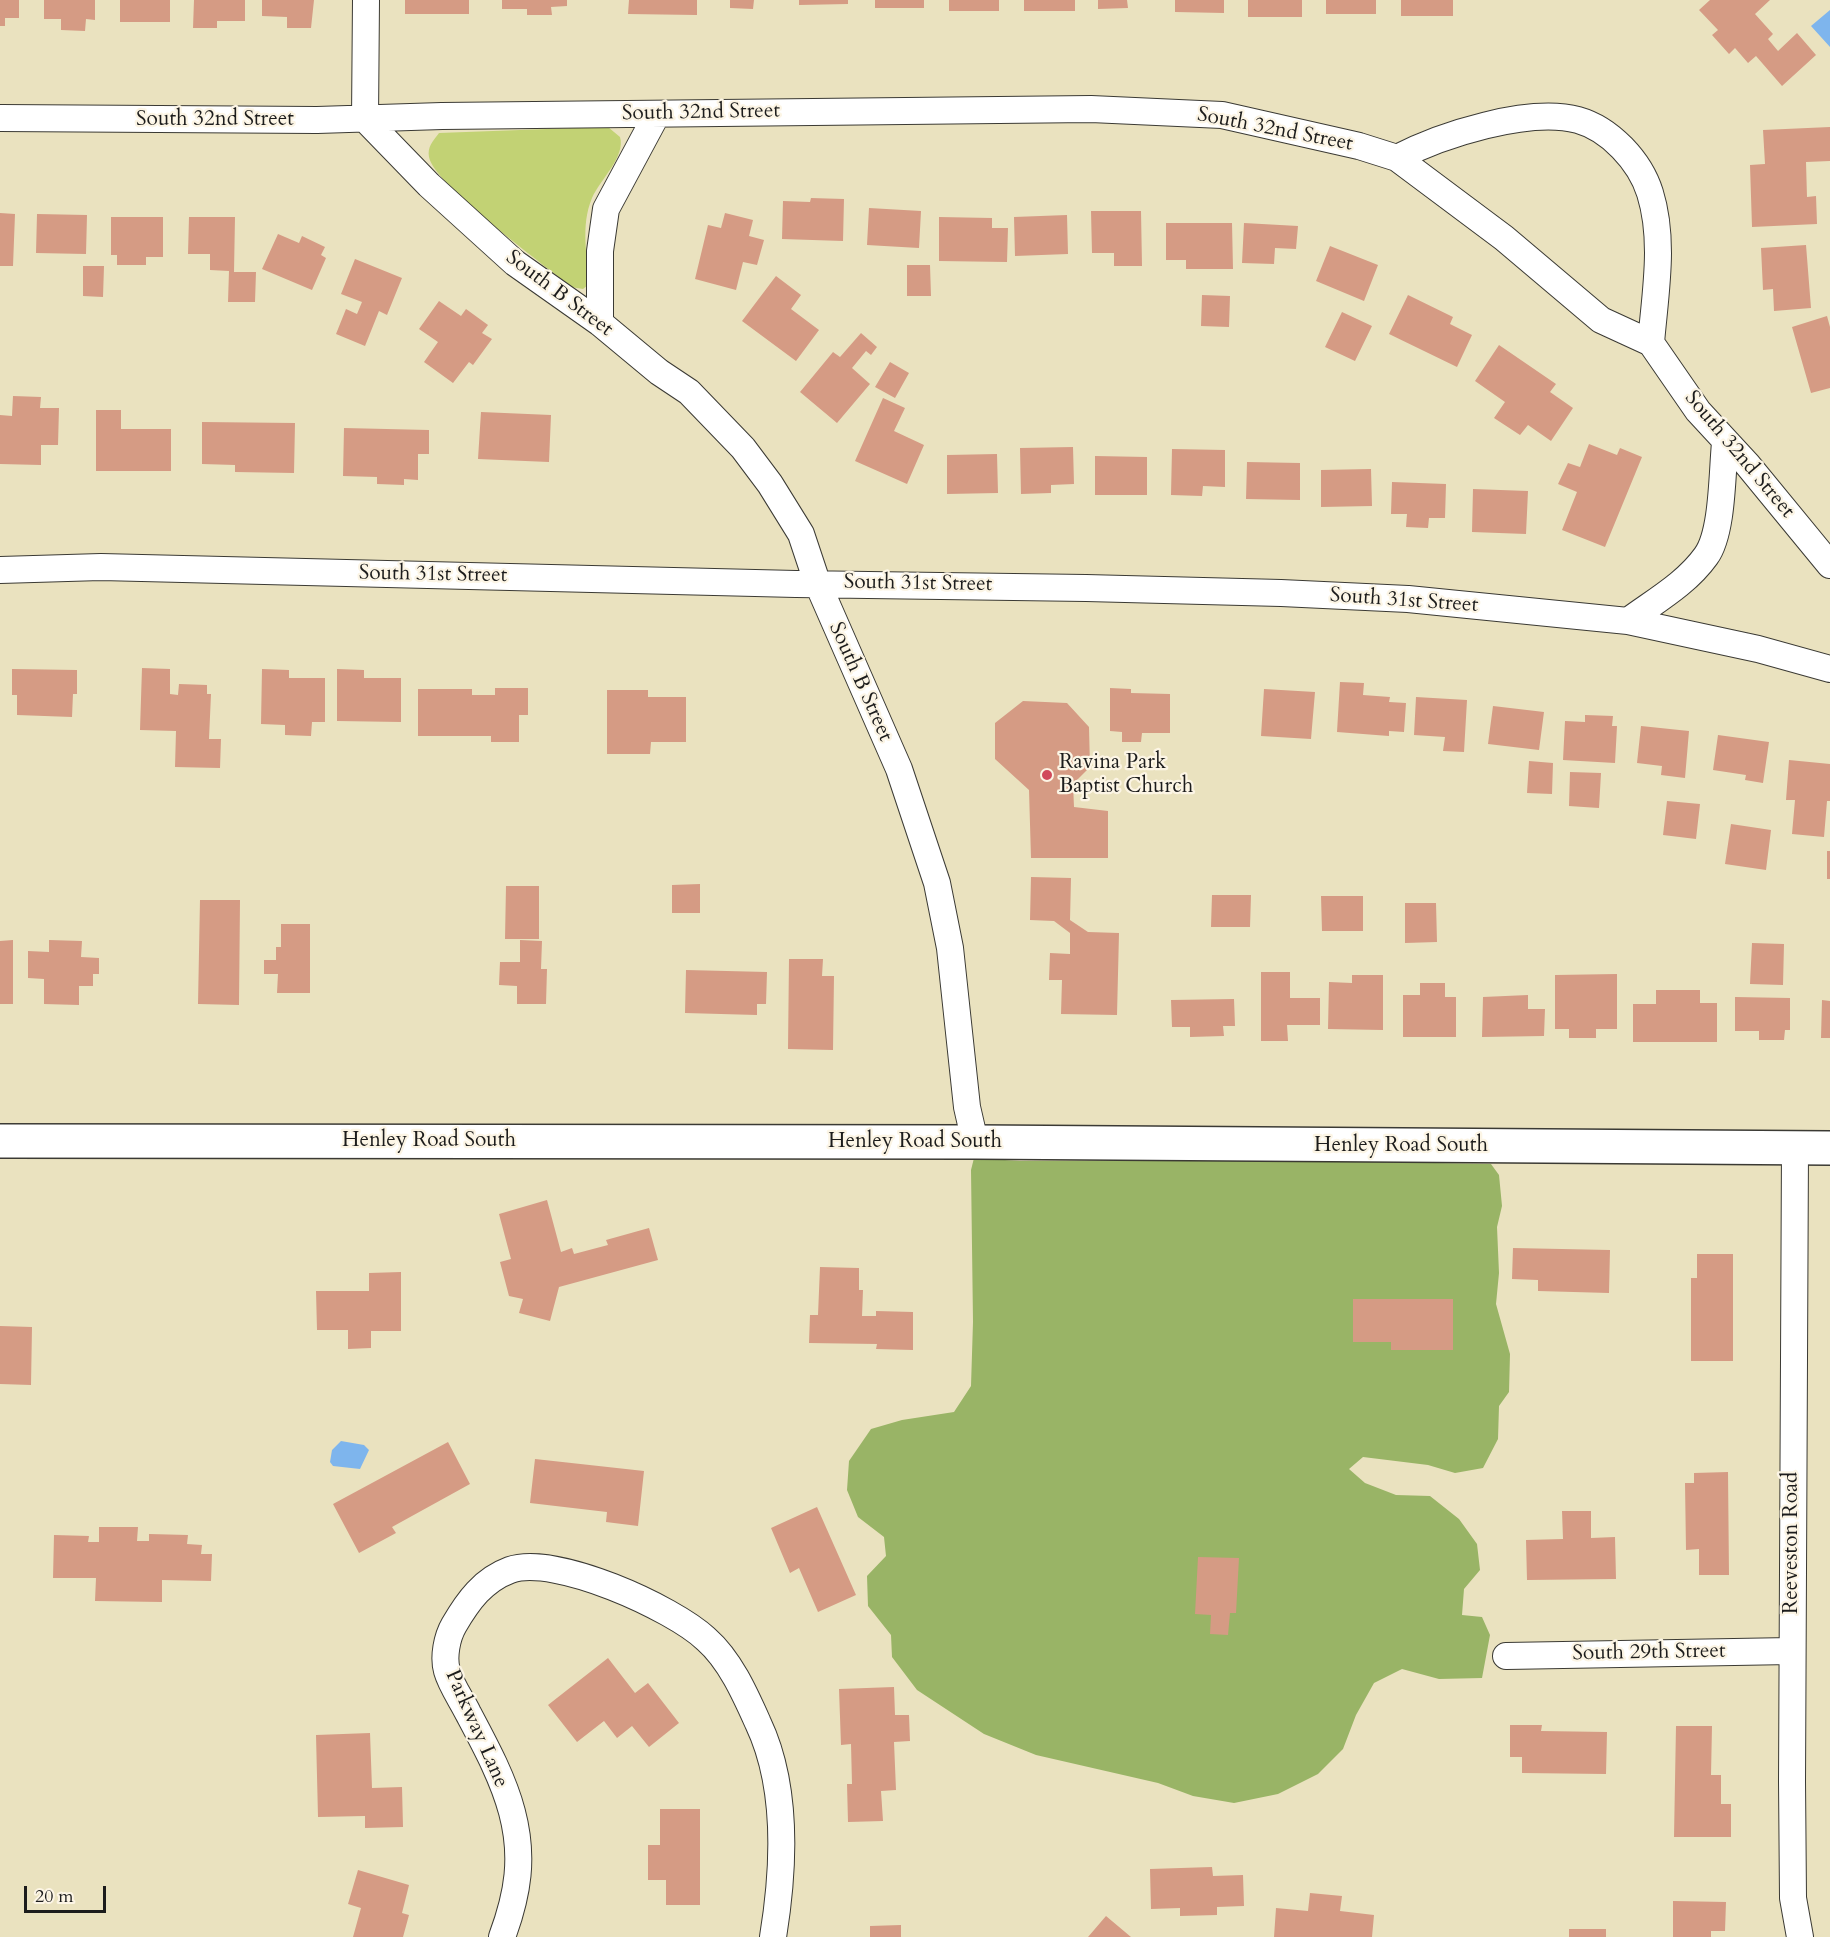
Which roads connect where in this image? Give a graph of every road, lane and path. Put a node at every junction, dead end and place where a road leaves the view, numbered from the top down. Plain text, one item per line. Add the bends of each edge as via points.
1 (366, 0) edge
2 (657, 114) junction
3 (0, 118) edge
4 (365, 119) junction
5 (1397, 158) junction
6 (600, 323) junction
7 (1651, 343) junction
8 (1725, 443) junction
9 (1830, 565) edge
10 (0, 570) edge
11 (817, 582) junction
12 (1628, 621) junction
13 (1830, 669) edge
14 (0, 1141) edge
15 (975, 1142) junction
16 (1794, 1148) junction
17 (1830, 1148) edge
18 (1791, 1651) junction
19 (1506, 1656) dead end
20 (502, 1937) edge
21 (773, 1937) edge
22 (1800, 1937) edge

1 - 4 street
2 - 4 street, South 32nd Street
2 - 5 street, South 32nd Street via 1035,108 1166,111 1222,116
2 - 6 street via 606,209 600,251
3 - 4 street, South 32nd Street
4 - 6 street, South B Street via 429,185 515,263
5 - 7 street, South 32nd Street via 1504,237 1601,320
5 - 7 street via 1449,136 1527,119 1577,120 1619,145 1649,190 1654,209 1658,251
6 - 11 street, South B Street via 689,392 743,448 801,534
7 - 8 street, South 32nd Street
8 - 9 street, South 32nd Street
8 - 12 street via 1719,518 1708,554 1682,583
10 - 11 street, South 31st Street via 101,567
11 - 12 street, South 31st Street via 1408,599
11 - 15 street, South B Street via 899,769 937,883 951,948 967,1107
12 - 13 street, South 31st Street
14 - 15 street, Henley Road South
15 - 16 street, Henley Road South
16 - 17 street, Henley Road South
16 - 18 street, Reeveston Road
18 - 19 street, South 29th Street
18 - 22 street, Reeveston Road via 1793,1898
20 - 21 street, Parkway Lane via 516,1900 520,1864 512,1813 491,1758 448,1675 446,1646 453,1627 479,1588 513,1569 533,1567 555,1569 626,1591 692,1627 723,1657 759,1724 776,1793 783,1849

